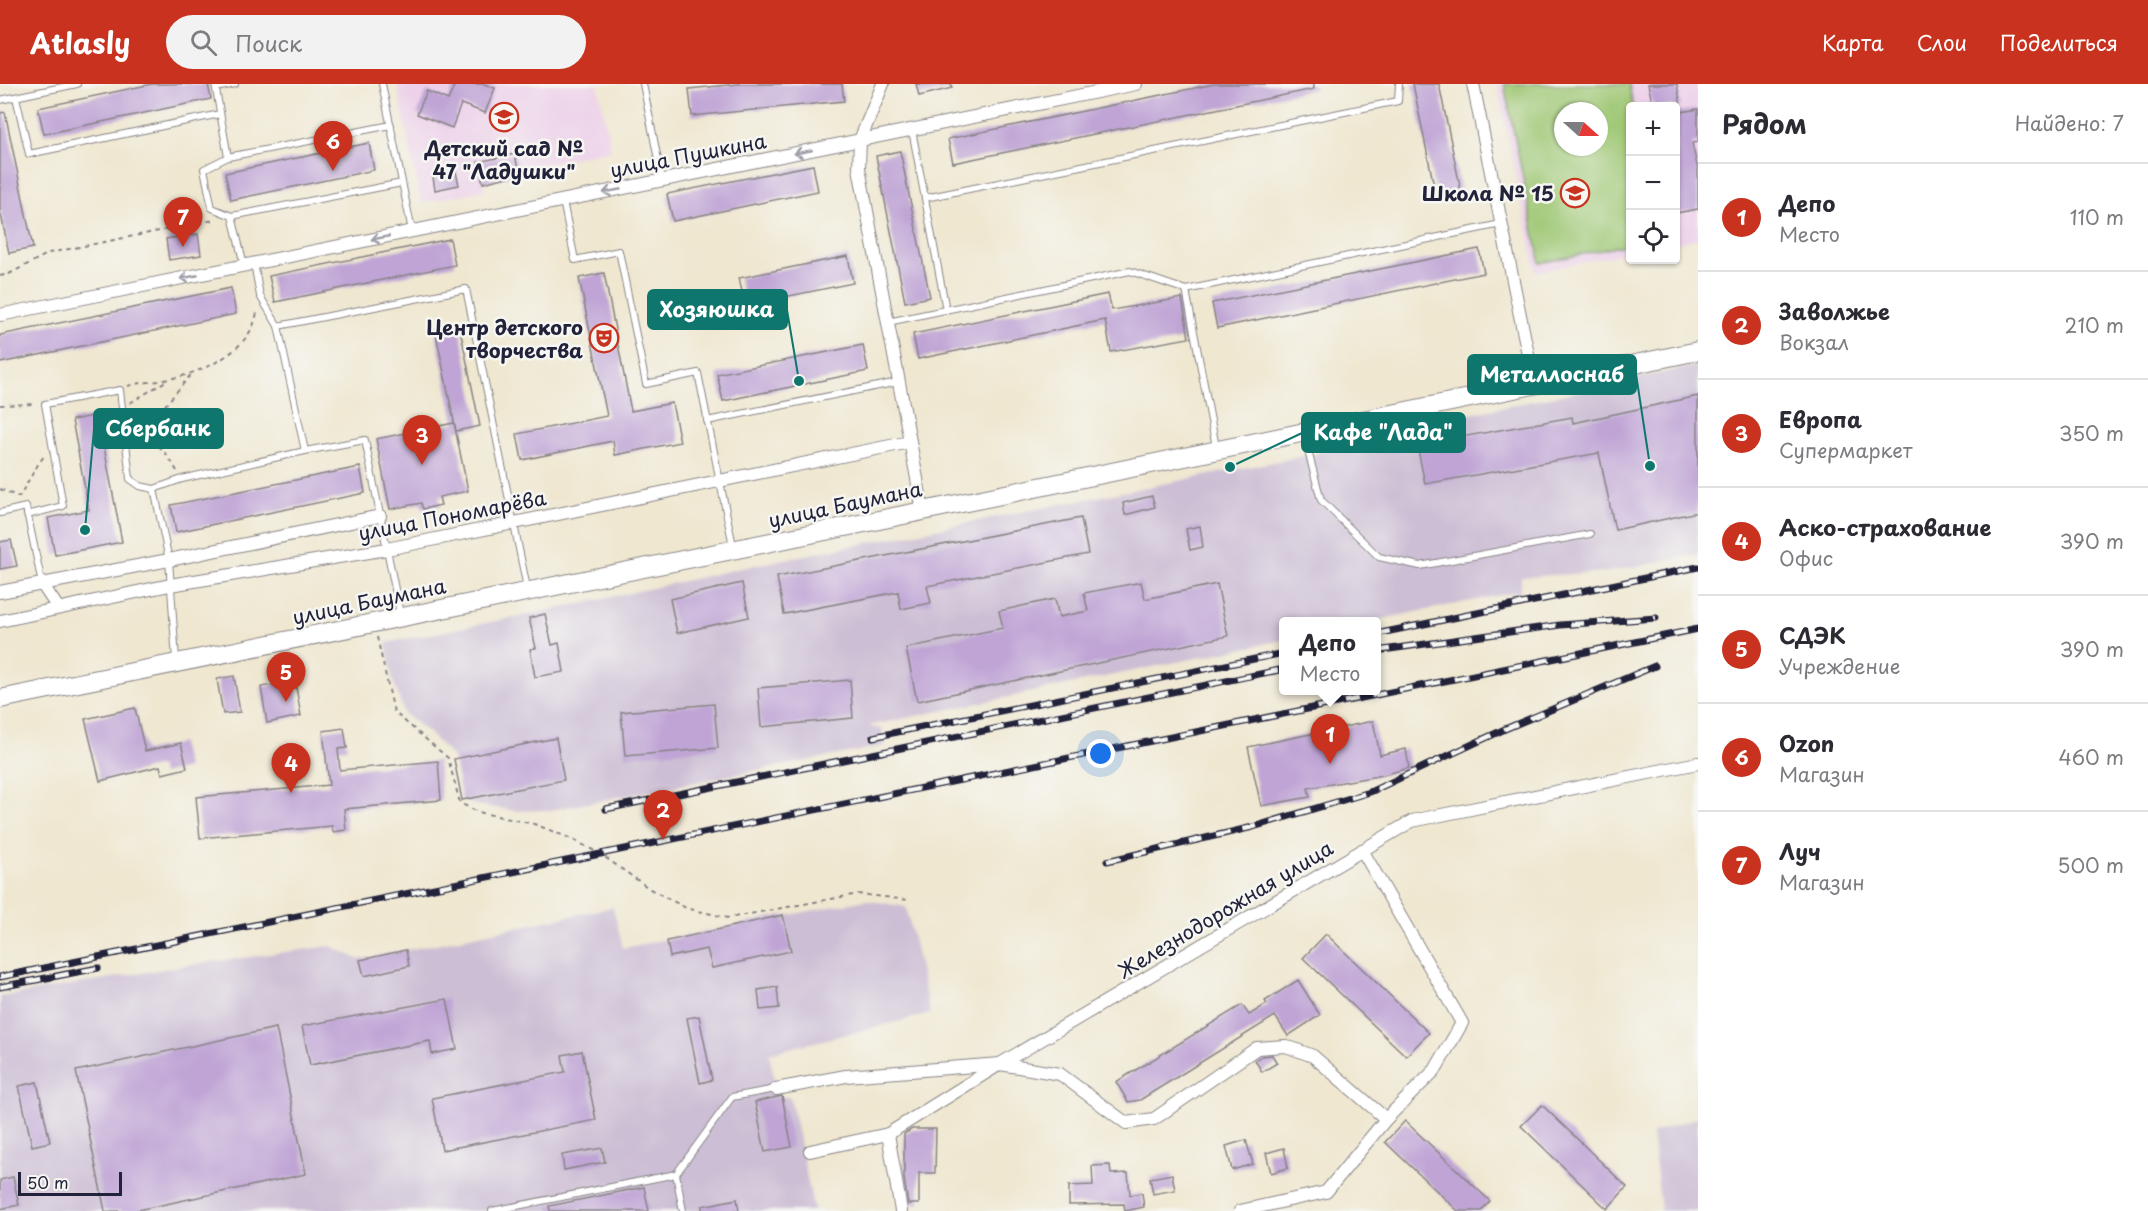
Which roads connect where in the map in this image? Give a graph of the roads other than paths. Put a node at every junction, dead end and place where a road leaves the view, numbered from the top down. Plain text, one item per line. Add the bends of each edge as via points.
1 (77, 84) edge
2 (235, 84) edge
3 (382, 84) edge
4 (643, 84) edge
5 (883, 84) edge
6 (1136, 84) edge
7 (1399, 84) edge
8 (1473, 84) edge
9 (215, 86) edge
10 (16, 97) junction
11 (0, 100) edge
12 (220, 114) junction
13 (391, 125) junction
14 (912, 130) junction
15 (860, 140) junction
16 (228, 157) junction
17 (662, 180) junction
18 (402, 183) junction
19 (925, 198) junction
20 (563, 201) junction
21 (232, 216) junction
22 (1502, 224) junction
23 (412, 231) junction
24 (249, 264) junction
25 (1186, 290) junction
26 (946, 310) junction
27 (0, 315) edge
28 (888, 322) junction
29 (278, 326) junction
30 (1698, 351) edge
31 (899, 382) junction
32 (1534, 384) junction
33 (707, 421) junction
34 (1303, 432) junction
35 (910, 442) junction
36 (305, 451) junction
37 (1216, 451) junction
38 (719, 481) junction
39 (154, 489) junction
40 (923, 511) junction
41 (0, 513) edge
42 (27, 515) junction
43 (380, 516) junction
44 (513, 523) junction
45 (1590, 534) dead end
46 (387, 549) junction
47 (733, 550) junction
48 (169, 560) junction
49 (42, 584) junction
50 (170, 585) junction
51 (0, 592) edge
52 (527, 592) junction
53 (58, 608) junction
54 (401, 618) junction
55 (0, 621) edge
56 (177, 663) junction
57 (0, 699) edge
58 (1698, 763) edge
59 (1362, 850) junction
60 (999, 1064) junction
61 (776, 1089) joint
62 (1386, 1119) junction
63 (888, 1134) junction
64 (810, 1151) dead end
65 (676, 1174) junction
66 (492, 1211) edge
67 (683, 1211) edge
68 (901, 1211) edge
69 (1240, 1211) edge

1 - 10 lane
2 - 9 lane
3 - 13 lane
4 - 17 lane
5 - 15 street
6 - 14 street, улица Пушкина
7 - 19 lane via 1398,101
8 - 22 street
9 - 12 lane
10 - 11 lane
10 - 12 lane via 29,154
12 - 16 lane
13 - 16 lane
13 - 18 lane
14 - 15 street, улица Пушкина
14 - 19 lane
15 -> 17 street, улица Пушкина
15 - 28 street via 859,168
16 - 21 lane via 204,169 212,208
17 -> 20 street, улица Пушкина
18 - 21 lane
18 - 23 lane
19 - 26 lane
20 - 23 street, улица Пушкина
20 - 33 lane via 575,260 620,251 646,384 698,373
21 - 24 lane
22 - 25 lane
22 - 32 street
23 -> 24 street, улица Пушкина
24 -> 27 street, улица Пушкина
24 - 29 lane via 260,296
25 - 26 lane via 1130,272
25 - 37 lane
26 - 28 lane
28 - 31 street
29 - 36 lane
29 - 44 lane via 466,289
30 - 32 main road, улица Баумана
31 - 33 lane
31 - 35 street
32 - 34 main road, улица Баумана
33 - 38 lane
34 - 37 main road, улица Баумана
34 - 45 lane via 1321,500 1379,556 1420,566
35 - 38 street, улица Пономарёва
35 - 40 street
36 - 39 lane
36 - 43 lane via 365,440
37 - 40 main road, улица Баумана
38 - 44 street, улица Пономарёва
38 - 47 lane
39 - 42 lane via 130,479 120,390 45,404 63,506
39 - 48 lane
40 - 47 main road, улица Баумана
41 - 42 lane via 26,507
42 - 49 lane
43 - 46 lane
43 - 48 street, улица Пономарёва
44 - 46 street, улица Пономарёва
44 - 52 lane
46 - 50 street, улица Пономарёва
46 - 54 lane
47 - 52 main road, улица Баумана
48 - 49 street, улица Пономарёва
48 - 50 lane
49 - 51 street, улица Пономарёва
49 - 53 street
50 - 53 street, улица Пономарёва
50 - 56 lane
52 - 54 main road, улица Баумана
53 - 55 street, улица Пономарёва
54 - 56 main road, улица Баумана
56 - 57 main road, улица Баумана
58 - 59 street, Железнодорожная улица via 1412,821
59 - 60 street, Железнодорожная улица
59 - 62 street via 1462,1023 1435,1070
60 - 61 street, Железнодорожная улица via 846,1076
60 - 62 street via 1060,1074 1126,1123 1154,1119 1257,1048 1286,1046 1313,1056
60 - 63 street
61 - 65 lane via 732,1097
62 - 69 street via 1326,1192
63 - 64 street
63 - 68 street
65 - 66 lane
65 - 67 lane

